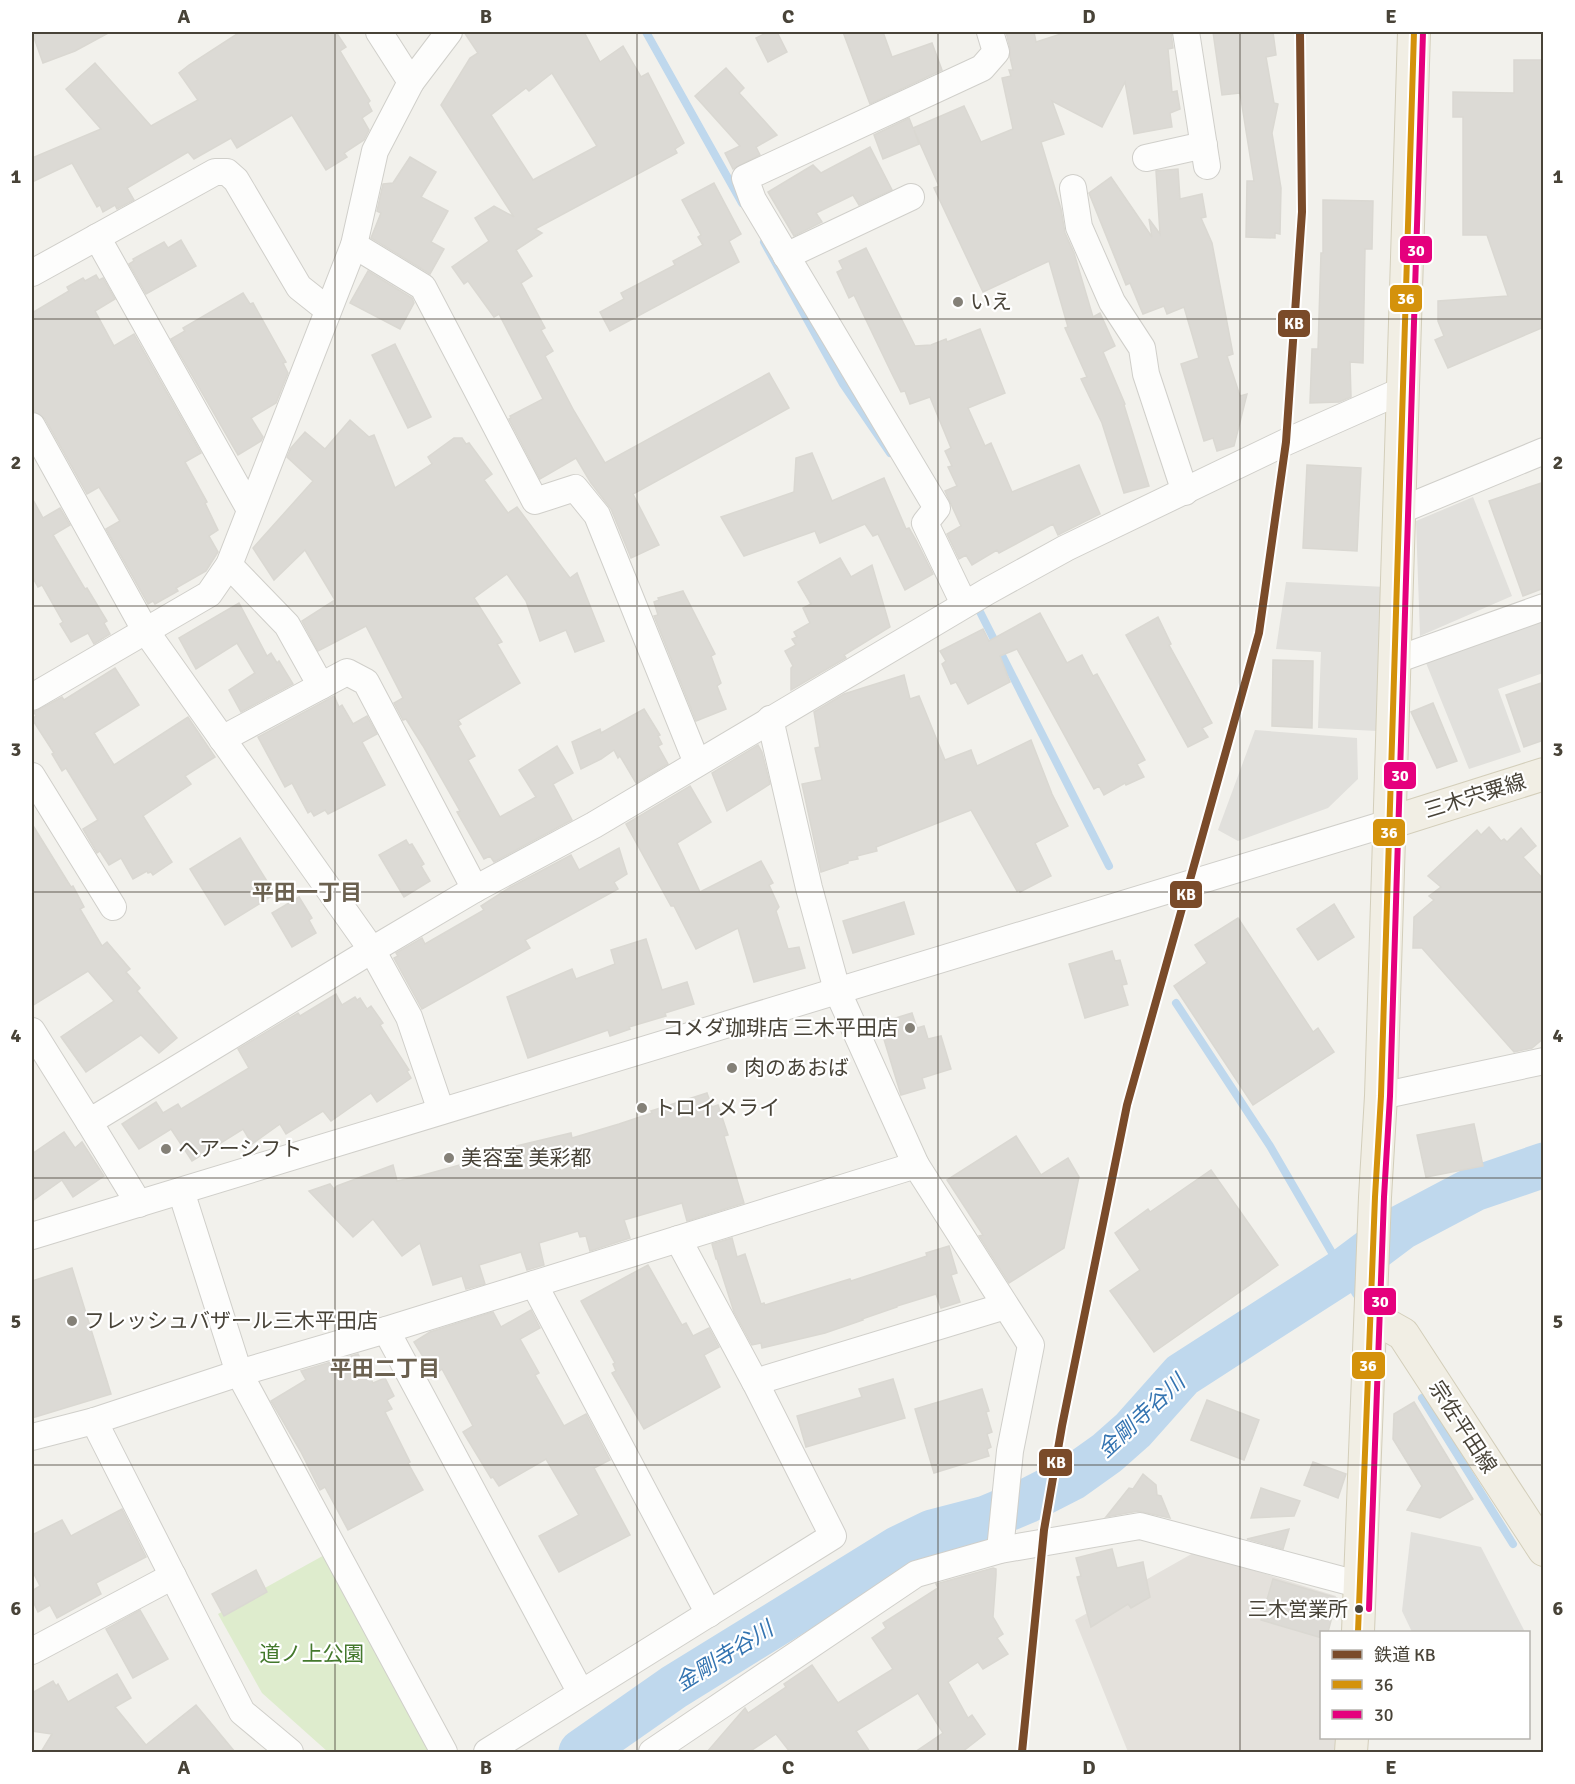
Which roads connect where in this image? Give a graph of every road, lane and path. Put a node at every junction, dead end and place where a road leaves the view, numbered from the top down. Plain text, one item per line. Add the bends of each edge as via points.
1 (379, 32) edge
2 (449, 32) edge
3 (990, 32) edge
4 (1186, 32) edge
5 (1414, 32) edge
6 (411, 82) junction
7 (1146, 158) dead end
8 (1073, 188) dead end
9 (910, 197) dead end
10 (98, 237) junction
11 (354, 245) junction
12 (786, 256) junction
13 (32, 273) edge
14 (328, 310) junction
15 (1403, 390) junction
16 (32, 426) edge
17 (1544, 451) edge
18 (1185, 492) junction
19 (250, 510) junction
20 (1399, 510) junction
21 (228, 565) junction
22 (964, 604) junction
23 (1544, 607) edge
24 (145, 630) junction
25 (1394, 661) junction
26 (321, 686) junction
27 (32, 697) edge
28 (770, 719) junction
29 (222, 739) junction
30 (697, 763) junction
31 (1544, 774) edge
32 (32, 776) edge
33 (1389, 823) junction
34 (475, 889) junction
35 (113, 907) dead end
36 (372, 950) junction
37 (837, 990) junction
38 (32, 1031) edge
39 (1544, 1061) edge
40 (1381, 1096) junction
41 (441, 1111) junction
42 (89, 1122) junction
43 (916, 1164) junction
44 (181, 1191) junction
45 (138, 1204) junction
46 (32, 1236) edge
47 (678, 1239) junction
48 (534, 1284) junction
49 (1005, 1306) junction
50 (1371, 1309) junction
51 (386, 1330) junction
52 (239, 1373) junction
53 (755, 1382) junction
54 (94, 1421) junction
55 (32, 1437) edge
56 (1000, 1550) junction
57 (1544, 1550) edge
58 (173, 1576) junction
59 (1361, 1585) junction
60 (709, 1614) junction
61 (1359, 1631) edge
62 (32, 1651) edge
63 (581, 1693) junction
64 (661, 1750) edge
65 (290, 1752) edge
66 (444, 1752) edge
67 (487, 1752) edge

1 - 6 street
2 - 6 street
3 - 12 street via 996,52 982,68 745,178 753,200
4 - 7 street via 1206,155
5 - 15 main road
6 - 11 street via 375,151
8 - 18 street via 1079,227 1112,302 1142,348 1146,374
9 - 12 street
10 - 13 street
10 - 14 street via 215,172 227,172 236,180 299,287
10 - 19 street
11 - 14 street
11 - 30 street via 423,287 535,501 575,488 597,515
12 - 22 street via 937,508 925,524
14 - 19 street
15 - 18 street
15 - 20 main road
16 - 24 street
17 - 20 street
18 - 22 street via 1066,548
19 - 21 street
20 - 25 main road
21 - 24 street via 209,594
21 - 26 street via 287,625
22 - 28 street
23 - 25 street
24 - 27 street
24 - 29 street
25 - 33 main road
26 - 29 street
26 - 34 street via 347,672 366,682
28 - 30 street
28 - 37 street
29 - 36 street
30 - 34 street via 594,825
31 - 33 main road, 三木宍粟線
32 - 35 street
33 - 37 street
33 - 40 main road
34 - 36 street
36 - 41 street via 409,1017
36 - 42 street
37 - 41 street
37 - 43 street
38 - 42 street
39 - 40 street
40 - 50 main road
41 - 44 street
42 - 45 street
43 - 47 street
43 - 49 street
44 - 45 street
44 - 52 street
45 - 46 street
47 - 48 street
47 - 53 street
48 - 51 street
48 - 60 street
49 - 53 street
49 - 56 street via 1031,1345 1010,1451
50 - 57 main road, 宗佐平田線 via 1403,1334
50 - 59 main road
51 - 52 street
51 - 63 street
52 - 54 street
52 - 66 street
53 - 60 street via 833,1536
54 - 55 street
54 - 58 street
56 - 59 street via 1140,1526
56 - 64 street via 916,1574
58 - 62 street
58 - 65 street via 242,1712
59 - 61 main road
60 - 63 street
63 - 67 street

